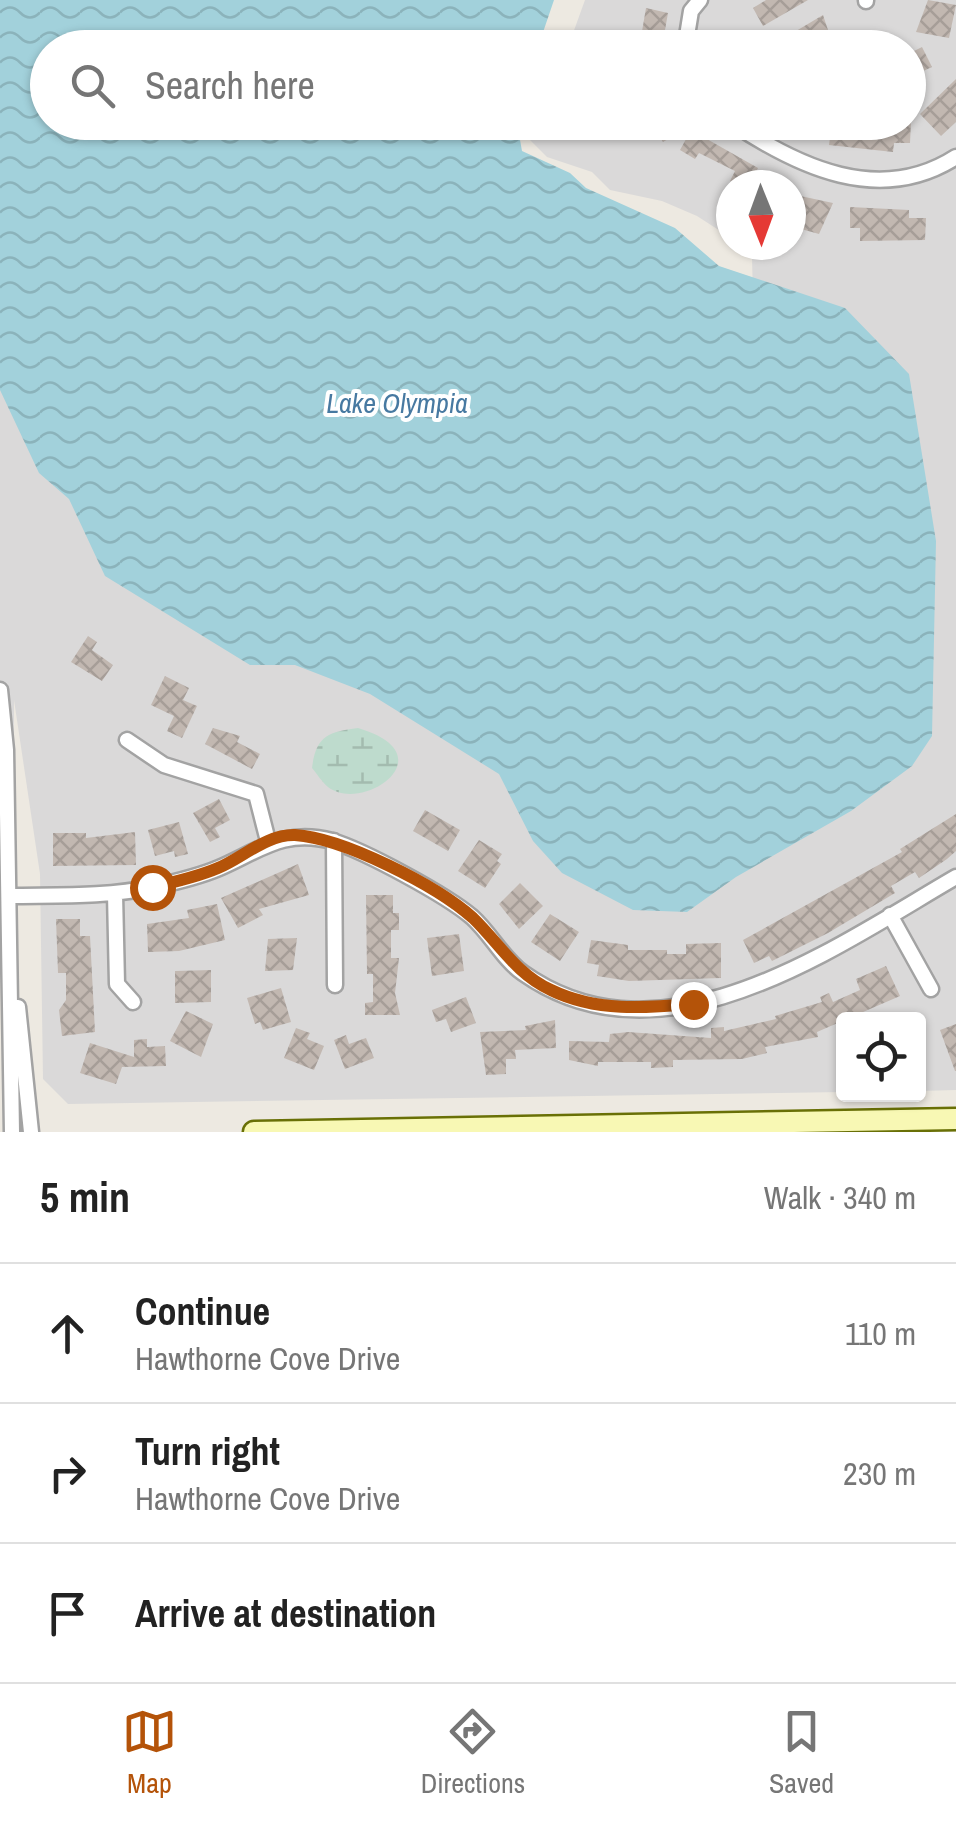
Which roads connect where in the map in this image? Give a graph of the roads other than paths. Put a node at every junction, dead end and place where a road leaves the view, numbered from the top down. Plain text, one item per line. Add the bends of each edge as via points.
1 (700, 0) edge
2 (688, 30) edge
3 (758, 140) edge
4 (956, 158) edge
5 (0, 690) edge
6 (127, 740) dead end
7 (268, 841) junction
8 (334, 842) junction
9 (956, 877) edge
10 (115, 894) junction
11 (10, 896) junction
12 (890, 915) junction
13 (12, 971) junction
14 (335, 984) dead end
15 (931, 989) dead end
16 (133, 1002) dead end
17 (956, 1119) edge
18 (777, 1127) edge
19 (440, 1130) edge
20 (12, 1132) edge
21 (31, 1132) edge
22 (254, 1132) edge

1 - 2 street
3 - 4 street via 825,174 891,181 933,172
5 - 11 street
6 - 7 street via 164,765 256,794
7 - 8 street via 291,835
7 - 10 street via 189,879
8 - 12 street via 471,917 520,971 550,990 592,1004 693,1004 808,962
8 - 14 street
9 - 12 street
10 - 11 street
10 - 16 street via 118,984
11 - 13 street
12 - 15 street
13 - 20 street
13 - 21 street
17 - 18 main road
18 - 19 main road
19 - 22 main road

